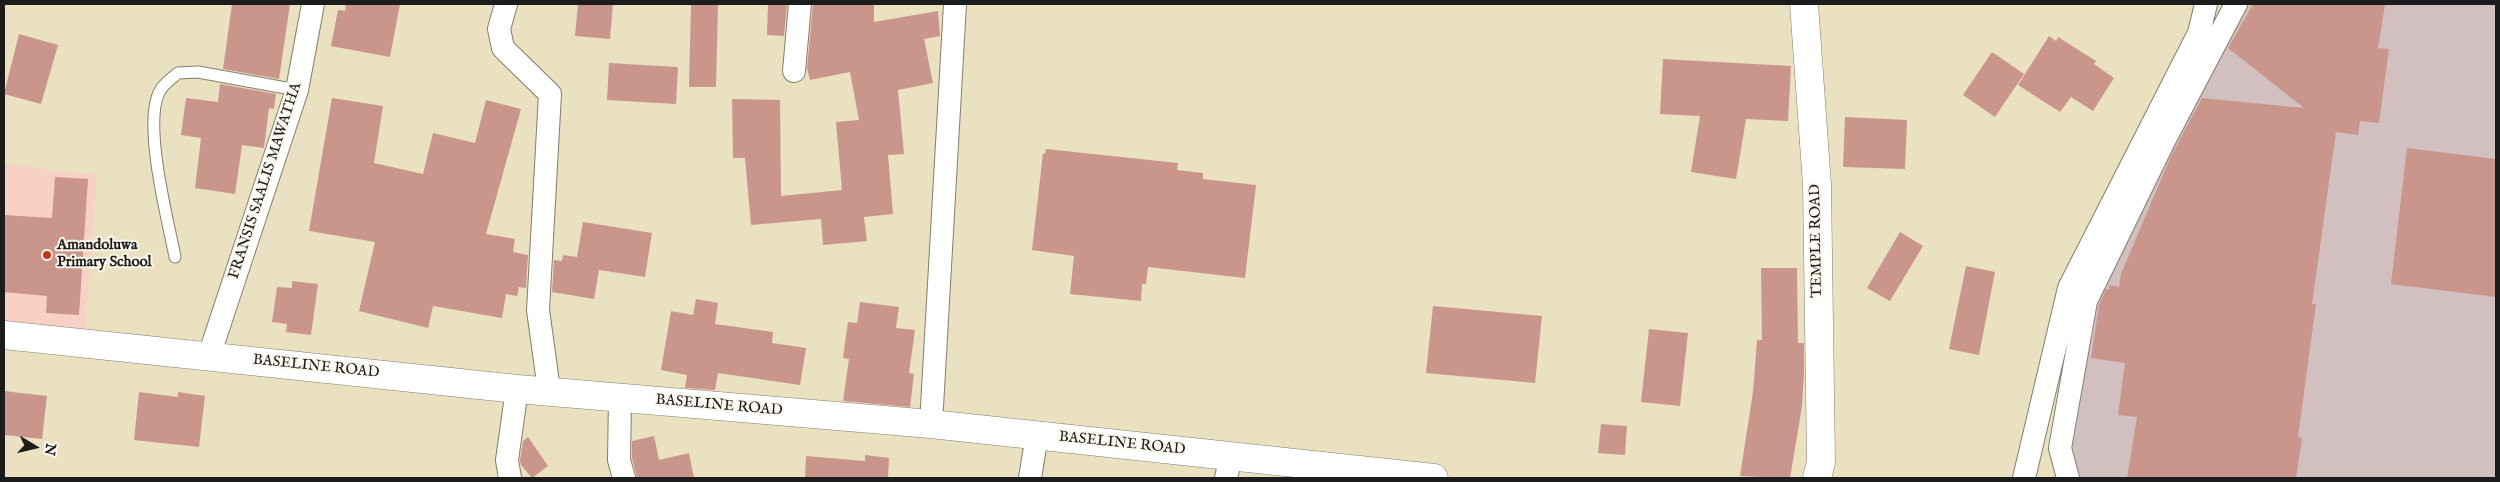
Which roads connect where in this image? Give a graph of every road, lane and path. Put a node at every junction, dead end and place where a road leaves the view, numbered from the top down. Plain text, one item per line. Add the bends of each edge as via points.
1 (313, 4) edge
2 (506, 4) edge
3 (800, 4) edge
4 (955, 4) edge
5 (1804, 4) edge
6 (2206, 4) edge
7 (2236, 4) edge
8 (794, 71) dead end
9 (297, 90) junction
10 (175, 257) dead end
11 (4, 335) edge
12 (209, 356) junction
13 (517, 389) junction
14 (549, 390) junction
15 (620, 398) junction
16 (931, 424) junction
17 (1037, 435) junction
18 (1229, 467) edge
19 (510, 478) edge
20 (624, 478) edge
21 (1030, 478) edge
22 (1434, 478) edge
23 (1818, 478) edge
24 (2024, 478) edge
25 (2068, 478) edge

1 - 9 street, FRANSIS SAALIS MAWATHA
2 - 14 street via 499,28 503,48 550,94 538,310
3 - 8 street
4 - 16 street
5 - 23 main road, TEMPLE ROAD via 1817,185
6 - 24 street via 2198,33 2069,288
7 - 25 street via 2164,140 2086,302 2060,448
9 - 10 lane via 198,72 178,72 161,89 154,110 154,139
9 - 12 street, FRANSIS SAALIS MAWATHA
11 - 12 main road, BASELINE ROAD
12 - 13 main road, BASELINE ROAD
13 - 14 main road, BASELINE ROAD
13 - 19 street via 507,460
14 - 15 main road, BASELINE ROAD
15 - 16 main road, BASELINE ROAD
15 - 20 street via 619,460
16 - 17 main road, BASELINE ROAD
17 - 18 main road, BASELINE ROAD
17 - 21 street
18 - 22 main road, BASELINE ROAD

